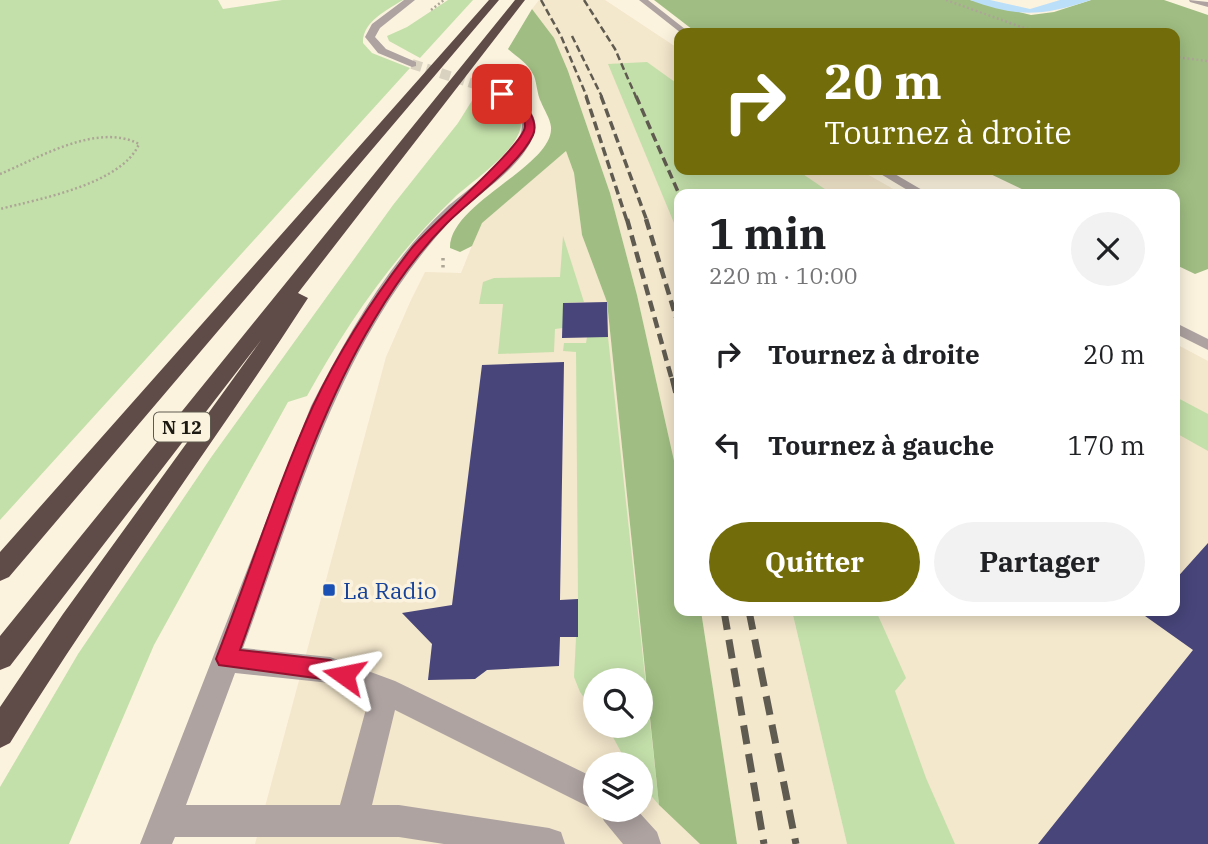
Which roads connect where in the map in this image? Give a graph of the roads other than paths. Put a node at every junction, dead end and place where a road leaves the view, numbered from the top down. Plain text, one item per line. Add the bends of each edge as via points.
1 (410, 0) edge
2 (494, 0) edge
3 (520, 0) edge
4 (643, 0) edge
5 (1193, 0) edge
6 (1208, 5) edge
7 (679, 28) edge
8 (412, 64) tunnel mouth
9 (481, 86) tunnel mouth
10 (889, 175) edge
11 (914, 189) edge
12 (364, 197) junction
13 (1180, 330) edge
14 (1208, 345) edge
15 (0, 570) edge
16 (0, 657) edge
17 (227, 659) junction
18 (385, 691) junction
19 (0, 733) edge
20 (583, 788) edge
21 (353, 818) junction
22 (626, 822) edge
23 (160, 833) edge
24 (549, 844) edge
25 (645, 844) edge

1 - 8 street via 376,26 370,37 382,51
2 - 15 highway, N 12
3 - 12 highway, N 12
4 - 7 lane
5 - 6 lane
9 - 17 street via 520,105 528,118 527,136 502,166 442,221 367,320 321,406
10 - 11 lane
12 - 16 highway, N 12
12 - 19 highway via 260,359 125,544
13 - 14 lane
17 - 18 street via 330,670
17 - 23 street
18 - 20 street
18 - 21 street
21 - 23 street
21 - 24 street
22 - 25 street

